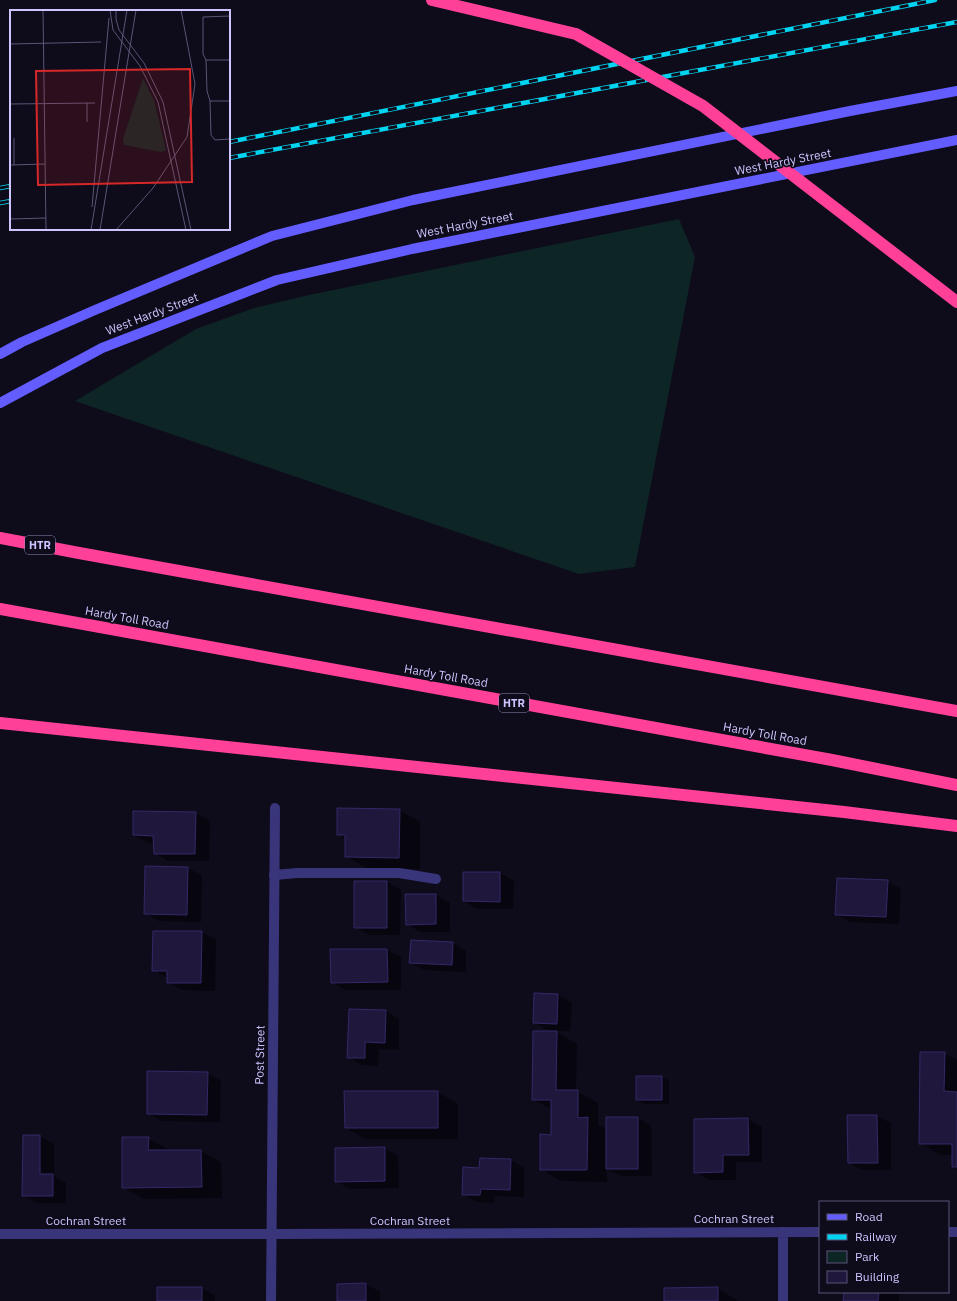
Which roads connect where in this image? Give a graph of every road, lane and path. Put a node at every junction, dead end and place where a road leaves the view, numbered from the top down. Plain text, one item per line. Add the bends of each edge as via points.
1 (432, 0) edge
2 (957, 91) edge
3 (957, 140) edge
4 (957, 302) edge
5 (0, 354) edge
6 (0, 402) edge
7 (0, 538) edge
8 (0, 610) edge
9 (957, 711) edge
10 (0, 723) edge
11 (957, 785) edge
12 (275, 808) dead end
13 (957, 826) edge
14 (274, 875) junction
15 (436, 879) dead end
16 (783, 1232) junction
17 (819, 1232) edge
18 (0, 1234) edge
19 (271, 1234) junction
20 (271, 1301) edge
21 (783, 1301) edge

1 - 4 highway, bridge via 576,34 696,102
2 - 5 main road, West Hardy Street via 413,200 272,236 87,313
3 - 6 main road, West Hardy Street via 412,249 277,280 102,348
7 - 9 highway, HTR
8 - 11 highway, Hardy Toll Road / HTR via 832,760
10 - 13 highway
12 - 14 street, Post Street
14 - 15 street via 297,872 399,873
14 - 19 street, Post Street
16 - 17 street, Cochran Street
16 - 19 street, Cochran Street
16 - 21 street
18 - 19 street, Cochran Street
19 - 20 street, Post Street

